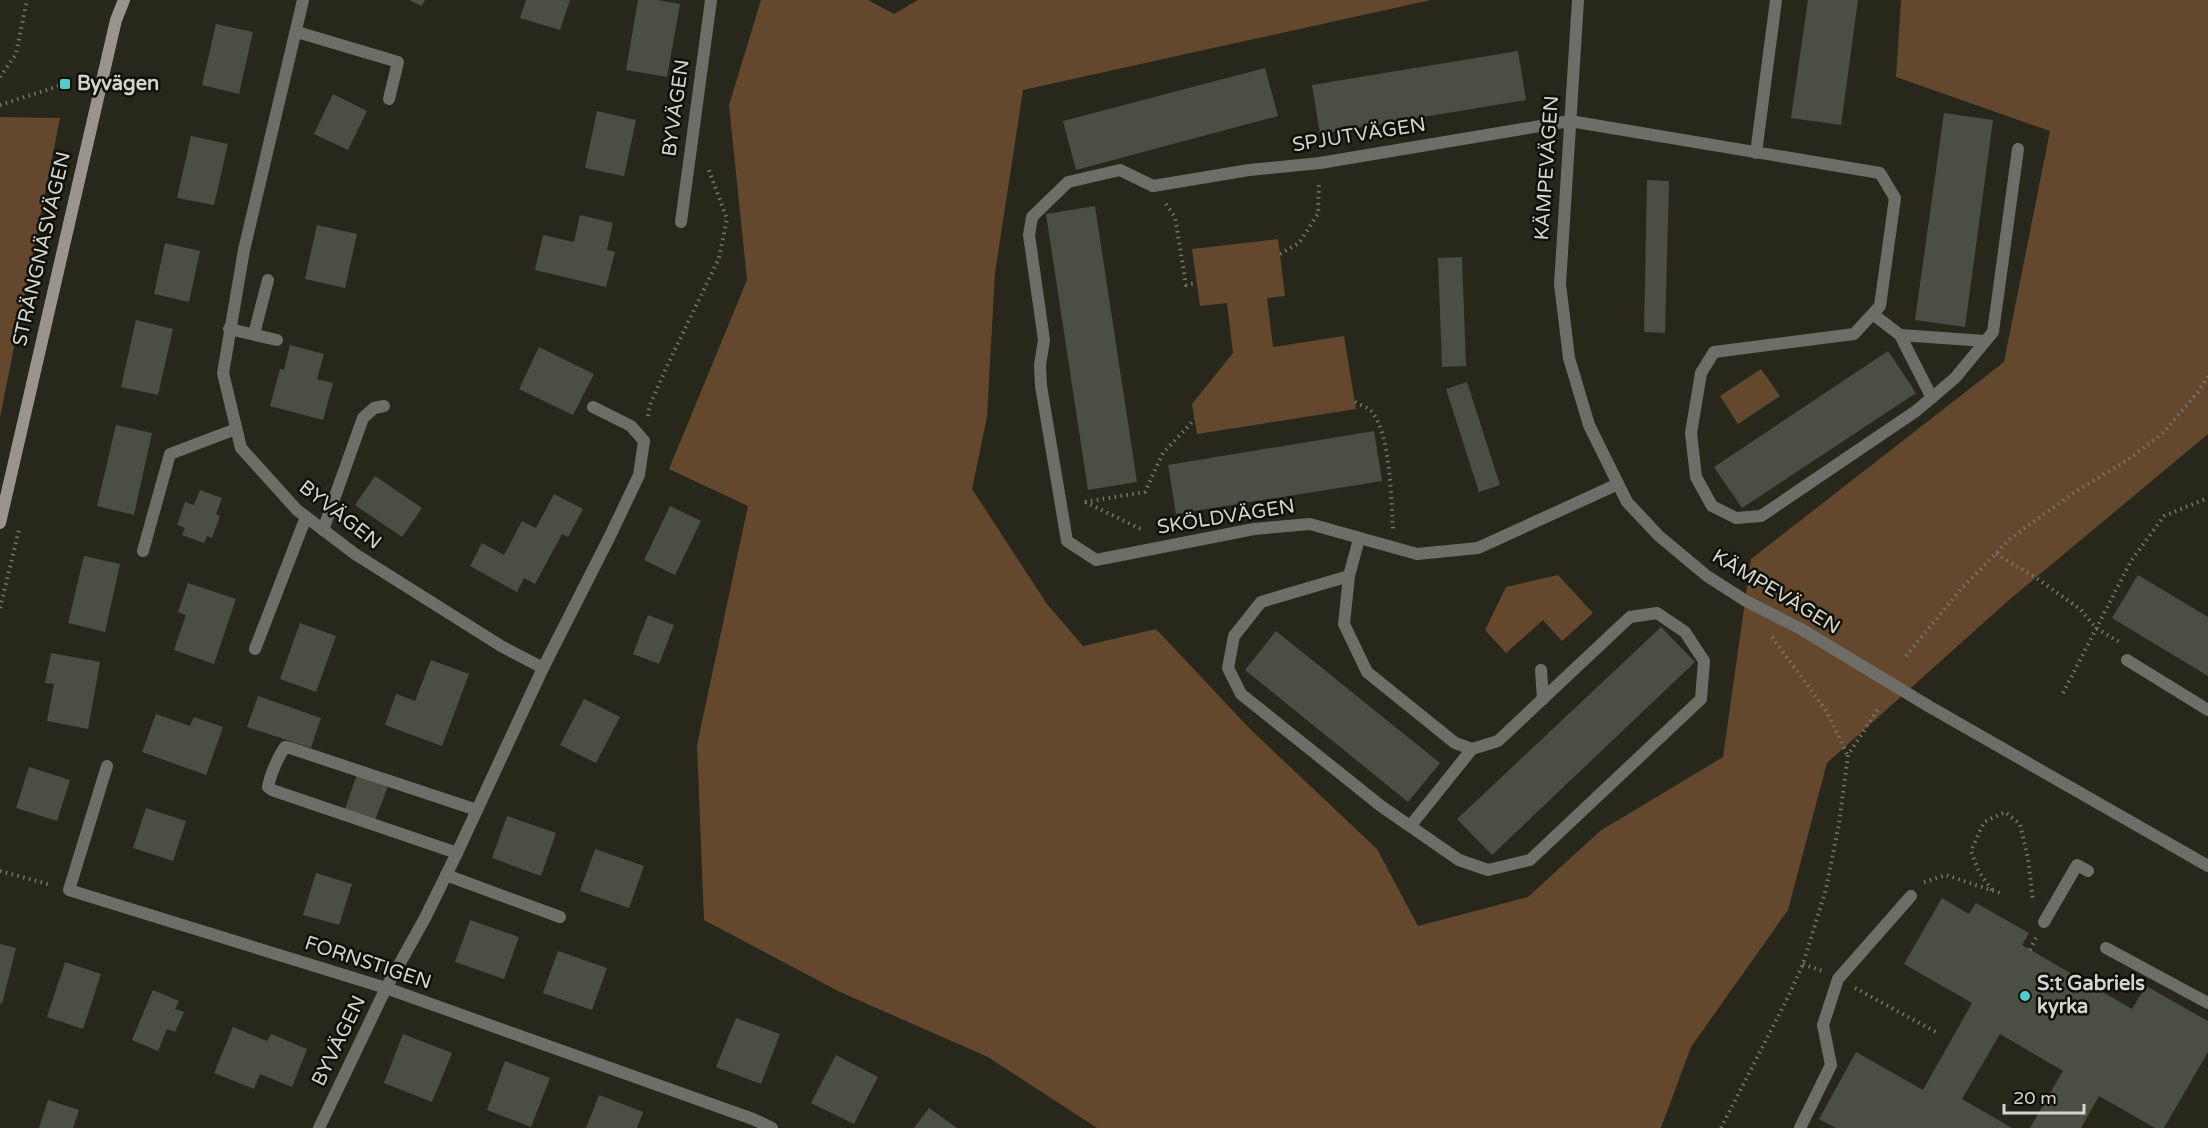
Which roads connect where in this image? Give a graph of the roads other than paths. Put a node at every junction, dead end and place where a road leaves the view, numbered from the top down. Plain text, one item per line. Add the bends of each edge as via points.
1 (115, 0) edge
2 (124, 0) edge
3 (303, 0) edge
4 (711, 0) edge
5 (1578, 0) edge
6 (1776, 0) edge
7 (116, 20) junction
8 (297, 32) junction
9 (389, 99) dead end
10 (1569, 121) junction
11 (2018, 150) dead end
12 (1756, 153) junction
13 (1153, 186) joint
14 (681, 222) dead end
15 (268, 280) dead end
16 (1874, 315) junction
17 (229, 329) junction
18 (254, 334) junction
19 (1900, 334) junction
20 (277, 340) dead end
21 (1985, 341) junction
22 (1932, 398) junction
23 (384, 406) dead end
24 (593, 407) dead end
25 (236, 429) junction
26 (1618, 484) junction
27 (306, 517) junction
28 (0, 523) edge
29 (323, 530) junction
30 (1359, 539) junction
31 (143, 551) dead end
32 (1349, 576) junction
33 (255, 649) dead end
34 (2127, 660) road end
35 (543, 668) junction
36 (1541, 670) dead end
37 (1543, 699) junction
38 (2208, 710) edge
39 (1472, 749) junction
40 (107, 766) dead end
41 (477, 810) junction
42 (1411, 825) junction
43 (457, 853) junction
44 (2208, 866) edge
45 (2088, 872) dead end
46 (446, 875) junction
47 (1911, 896) dead end
48 (560, 917) dead end
49 (2044, 922) dead end
50 (2106, 948) dead end
51 (386, 988) junction
52 (2208, 1003) edge
53 (319, 1128) edge
54 (772, 1128) edge
55 (1800, 1128) edge

1 - 7 main road, STRÄNGNÄSVÄGEN
2 - 7 main road, STRÄNGNÄSVÄGEN
3 - 8 street, BYVÄGEN
4 - 14 street, BYVÄGEN
5 - 10 street, KÄMPEVÄGEN
6 - 12 street
7 - 28 main road, STRÄNGNÄSVÄGEN
8 - 9 street via 398,62
8 - 17 street, BYVÄGEN via 244,250
10 - 12 street, SPJUTVÄGEN
10 - 13 street, SPJUTVÄGEN via 1320,163
10 - 26 street, KÄMPEVÄGEN via 1560,284 1569,358 1589,425
11 - 21 street via 1993,332
12 - 16 street, SPJUTVÄGEN via 1880,173 1895,198 1880,306
13 - 30 street, SKÖLDVÄGEN via 1120,170 1068,182 1032,217 1029,235 1044,340 1041,386 1067,541 1096,560 1254,529 1310,524
15 - 18 street
16 - 19 street
16 - 22 street via 1854,334 1714,352 1701,373 1691,433 1696,477 1712,506 1736,518 1761,516
17 - 18 street
17 - 25 street, BYVÄGEN via 223,373
18 - 20 street
19 - 21 street
19 - 22 street
21 - 22 street via 1955,378
23 - 29 street via 374,408 363,418
24 - 35 street, BYVÄGEN via 631,426 644,441 639,475
25 - 27 street, BYVÄGEN via 241,448
25 - 31 street via 170,454
26 - 30 street, SKÖLDVÄGEN via 1478,548 1417,554
26 - 44 street, KÄMPEVÄGEN via 1627,502 1659,536 1707,576
27 - 29 street, BYVÄGEN
27 - 33 street
29 - 35 street, BYVÄGEN via 394,579
30 - 32 street
32 - 39 street via 1344,624 1367,672 1455,742
32 - 42 street via 1261,602 1234,636 1228,668 1241,694
34 - 38 street
35 - 41 street, BYVÄGEN
36 - 37 street
37 - 39 street via 1498,741
37 - 42 street via 1630,617 1656,613 1685,632 1704,661 1701,699 1530,860 1488,870 1459,860
39 - 42 street
40 - 51 street, FORNSTIGEN via 69,890
41 - 43 street, BYVÄGEN
41 - 43 street via 290,748 285,747 282,752 269,782 272,790
43 - 46 street, BYVÄGEN
45 - 49 street via 2077,865
46 - 48 street
46 - 51 street, BYVÄGEN
47 - 55 street via 1838,979 1823,1024 1831,1065
50 - 52 street
51 - 53 street, BYVÄGEN
51 - 54 street, FORNSTIGEN

